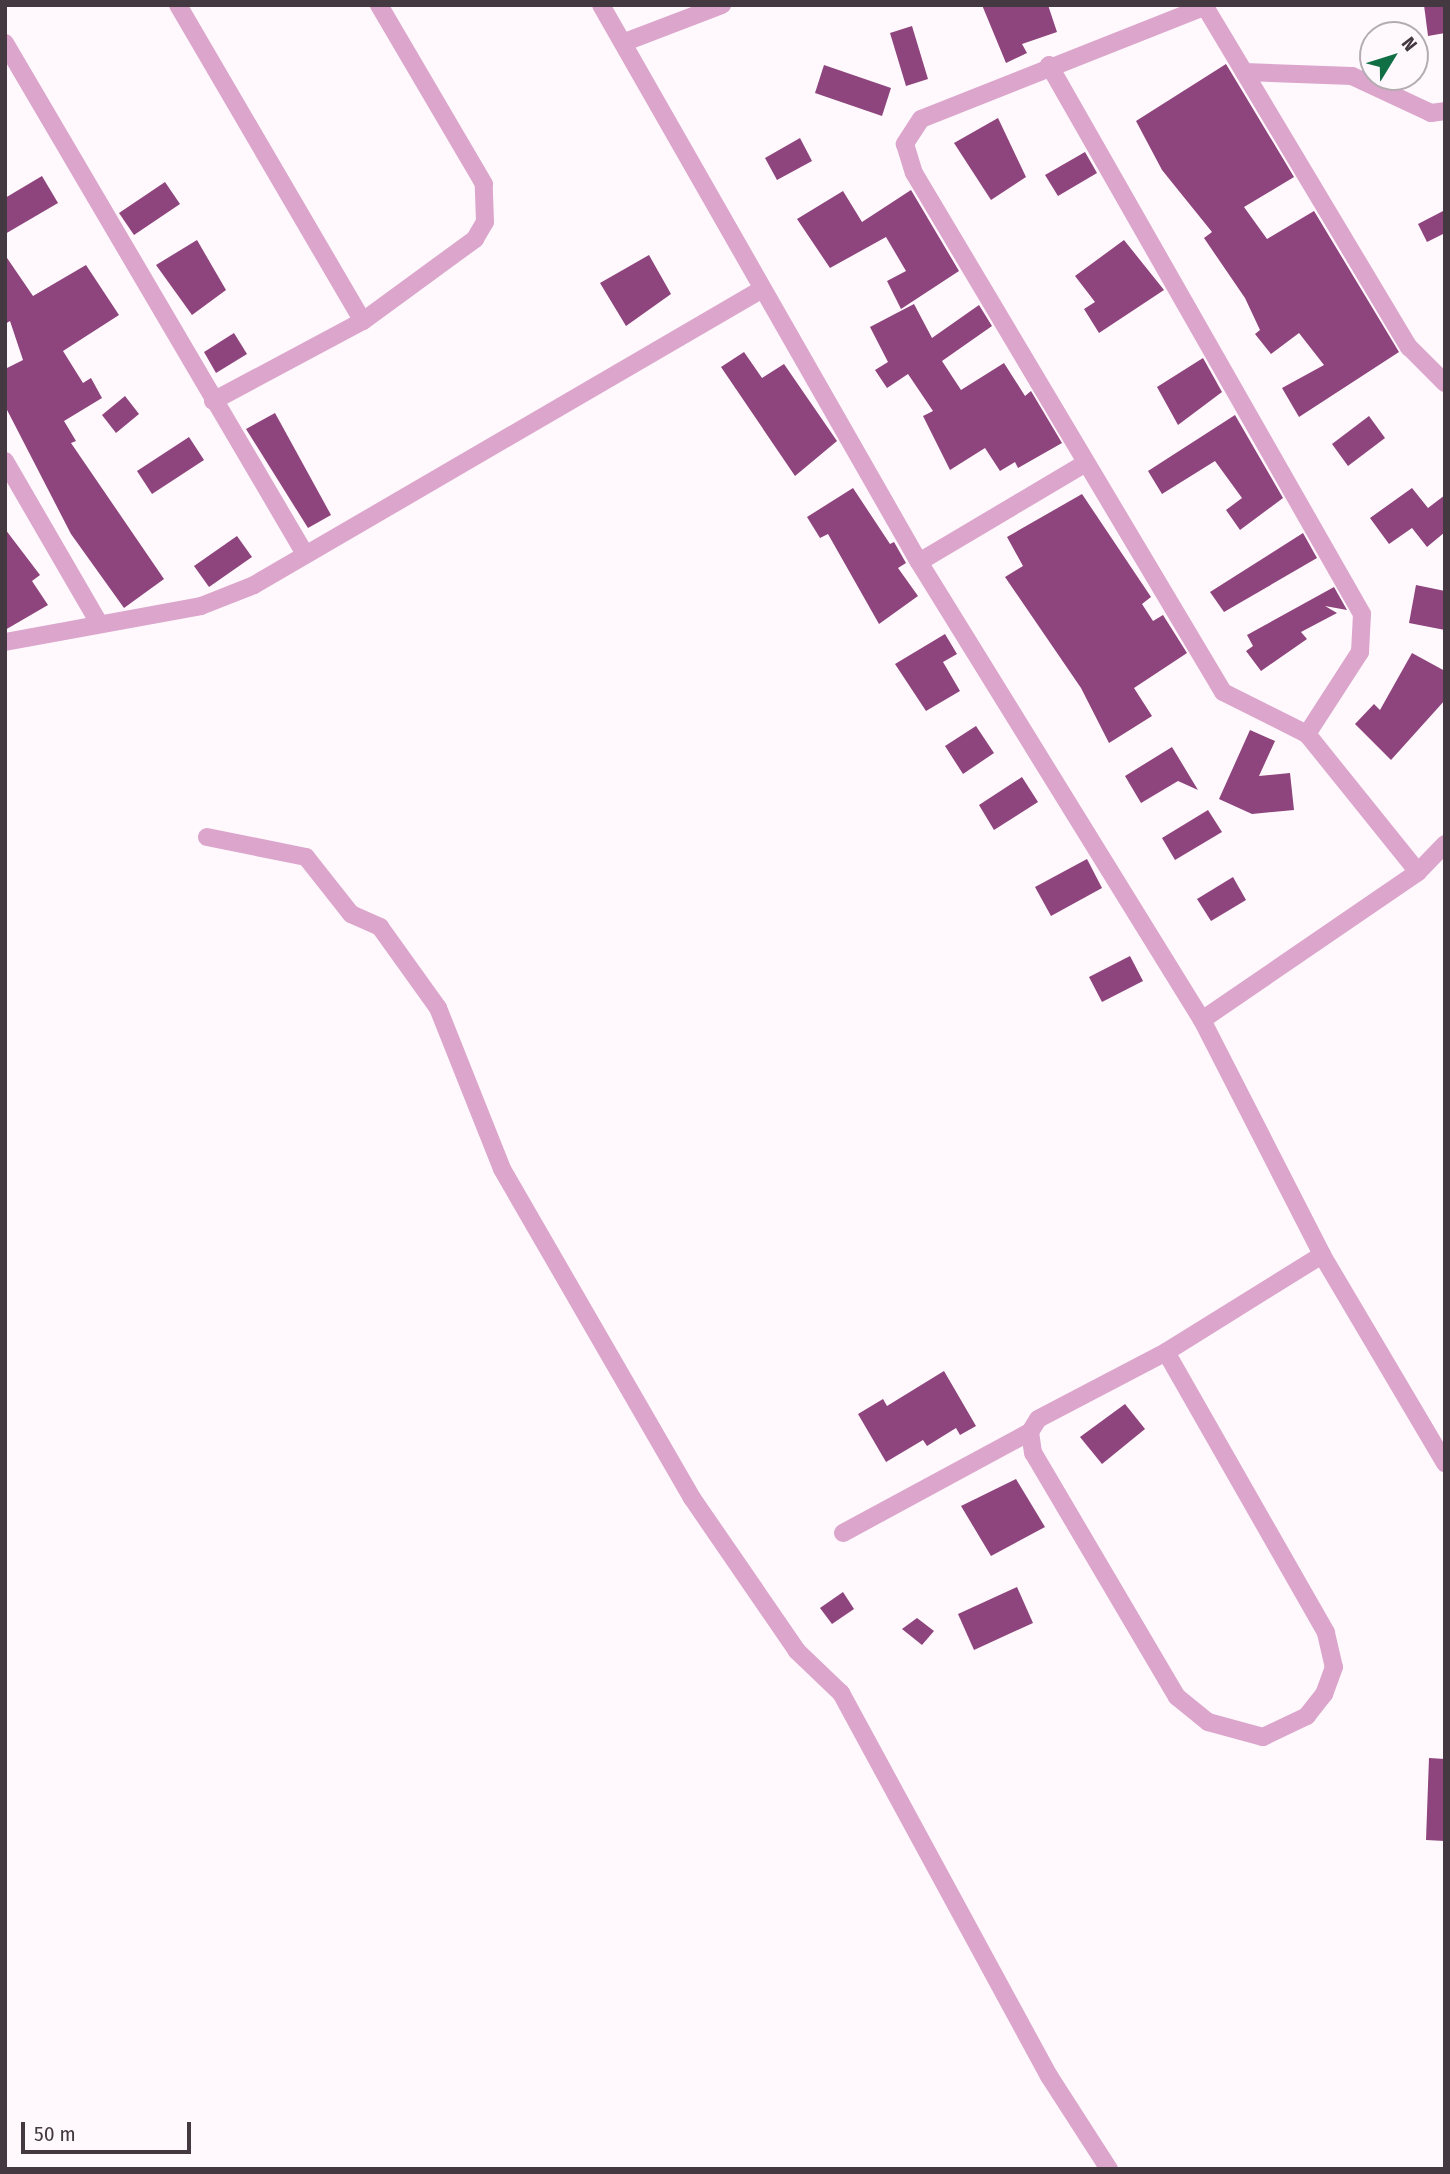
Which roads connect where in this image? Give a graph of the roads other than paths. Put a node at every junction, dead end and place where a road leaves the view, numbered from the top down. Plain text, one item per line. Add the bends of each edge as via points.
1 (178, 5) edge
2 (379, 5) edge
3 (601, 5) edge
4 (722, 5) edge
5 (1204, 6) edge
6 (625, 42) junction
7 (5, 43) edge
8 (1049, 65) junction
9 (1244, 72) junction
10 (1445, 111) edge
11 (760, 291) junction
12 (363, 321) junction
13 (1445, 383) edge
14 (213, 401) junction
15 (5, 461) edge
16 (1084, 464) junction
17 (305, 554) junction
18 (919, 562) junction
19 (99, 623) junction
20 (5, 642) edge
21 (1307, 734) junction
22 (206, 837) dead end
23 (1445, 845) edge
24 (1418, 872) junction
25 (1202, 1020) junction
26 (1322, 1255) junction
27 (1166, 1352) junction
28 (1030, 1432) junction
29 (1445, 1463) edge
30 (843, 1533) dead end
31 (1109, 2169) edge

1 - 12 street
2 - 12 street via 484,184 488,206 475,239
3 - 6 street
4 - 6 street
5 - 8 street
5 - 9 street
6 - 11 street
7 - 14 street
8 - 16 street via 921,119 905,144 914,173
8 - 21 street via 1362,614 1360,652
9 - 10 street via 1352,76 1432,113
9 - 13 street via 1409,347
11 - 17 street
11 - 18 street
12 - 14 street
14 - 17 street
15 - 19 street
16 - 18 street
16 - 21 street via 1223,692
17 - 19 street via 201,606
18 - 25 street
19 - 20 street
21 - 24 street
22 - 31 street via 306,857 351,914 380,927 438,1008 502,1169 686,1487 797,1651 841,1693 1049,2076
23 - 24 street
24 - 25 street
25 - 26 street
26 - 27 street
26 - 29 street
27 - 28 street via 1038,1419
27 - 28 street via 1326,1633 1334,1667 1307,1716 1264,1737 1208,1722 1177,1697 1033,1453
28 - 30 street

